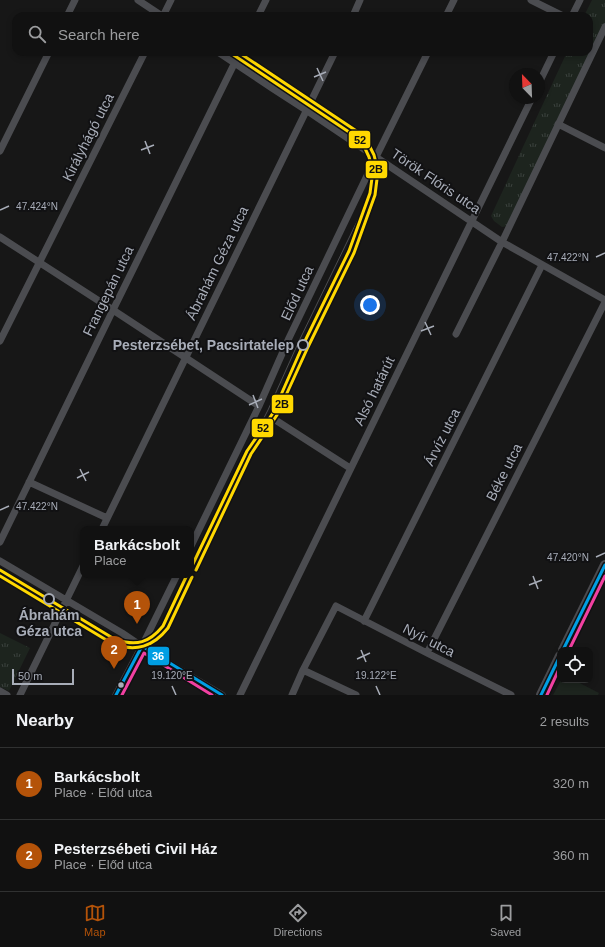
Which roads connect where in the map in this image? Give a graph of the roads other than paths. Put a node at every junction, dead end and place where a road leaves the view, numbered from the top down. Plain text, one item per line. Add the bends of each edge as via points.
1 (75, 0) edge
2 (138, 0) edge
3 (171, 0) edge
4 (266, 0) edge
5 (360, 0) edge
6 (454, 0) edge
7 (531, 0) edge
8 (580, 0) edge
9 (69, 12) edge
10 (157, 12) edge
11 (165, 12) edge
12 (260, 12) edge
13 (354, 12) edge
14 (448, 12) edge
15 (555, 12) edge
16 (574, 12) edge
17 (605, 28) edge
18 (593, 53) edge
19 (47, 56) edge
20 (143, 56) edge
21 (224, 56) edge
22 (238, 56) edge
23 (333, 56) edge
24 (426, 56) edge
25 (552, 56) edge
26 (591, 56) edge
27 (235, 63) junction
28 (545, 71) edge
29 (529, 104) edge
30 (306, 110) junction
31 (558, 124) junction
32 (605, 148) edge
33 (0, 151) edge
34 (376, 156) junction
35 (471, 220) junction
36 (0, 237) edge
37 (501, 241) junction
38 (39, 262) junction
39 (542, 265) junction
40 (605, 301) edge
41 (113, 310) junction
42 (456, 334) dead end
43 (0, 341) edge
44 (185, 358) junction
45 (259, 406) junction
46 (277, 421) dead end
47 (350, 468) junction
48 (29, 482) junction
49 (107, 518) junction
50 (103, 526) edge
51 (194, 540) edge
52 (0, 542) edge
53 (0, 561) edge
54 (605, 565) edge
55 (80, 572) edge
56 (176, 578) edge
57 (66, 601) junction
58 (364, 621) junction
59 (142, 646) junction
60 (564, 647) edge
61 (427, 653) junction
62 (557, 662) edge
63 (303, 670) junction
64 (0, 691) edge
65 (7, 695) edge
66 (20, 695) edge
67 (116, 695) edge
68 (222, 695) edge
69 (240, 695) edge
70 (292, 695) edge
71 (356, 695) edge
72 (511, 695) edge
73 (541, 695) edge

1 - 9 street
2 - 10 street
3 - 11 street
4 - 12 street
5 - 13 street
6 - 14 street
7 - 15 street
8 - 16 street
17 - 18 street
19 - 33 street
20 - 38 street, Királyhágó utca
21 - 27 street, Török Flóris utca
22 - 27 street, Frangepán utca
23 - 30 street, Ábrahám Géza utca
24 - 34 street, Előd utca
25 - 28 street
26 - 31 street
27 - 30 street, Török Flóris utca
27 - 41 street, Frangepán utca
29 - 35 street, Alsó határút
30 - 34 street, Török Flóris utca
30 - 44 street, Ábrahám Géza utca
31 - 32 street
31 - 37 street
34 - 35 street, Török Flóris utca
34 - 45 street, Előd utca
35 - 37 street, Török Flóris utca
35 - 47 street, Alsó határút
36 - 38 street
37 - 39 street, Török Flóris utca
37 - 42 street
38 - 41 street
38 - 43 street, Királyhágó utca
39 - 40 street, Török Flóris utca
39 - 58 street, Árvíz utca
40 - 61 street, Béke utca
41 - 44 street
41 - 48 street, Frangepán utca
44 - 45 street
44 - 49 street, Ábrahám Géza utca
45 - 51 street, Előd utca
46 - 47 street
47 - 69 street, Alsó határút
48 - 49 street
48 - 52 street, Frangepán utca
49 - 50 street, Ábrahám Géza utca
53 - 57 street
54 - 60 street
55 - 57 street
56 - 59 street
57 - 59 street
57 - 66 street
58 - 61 street, Nyír utca
58 - 63 street, Nyír utca via 336,606
59 - 67 street
59 - 68 street
61 - 72 street, Nyír utca
62 - 73 street
63 - 70 street
63 - 71 street
64 - 65 street

